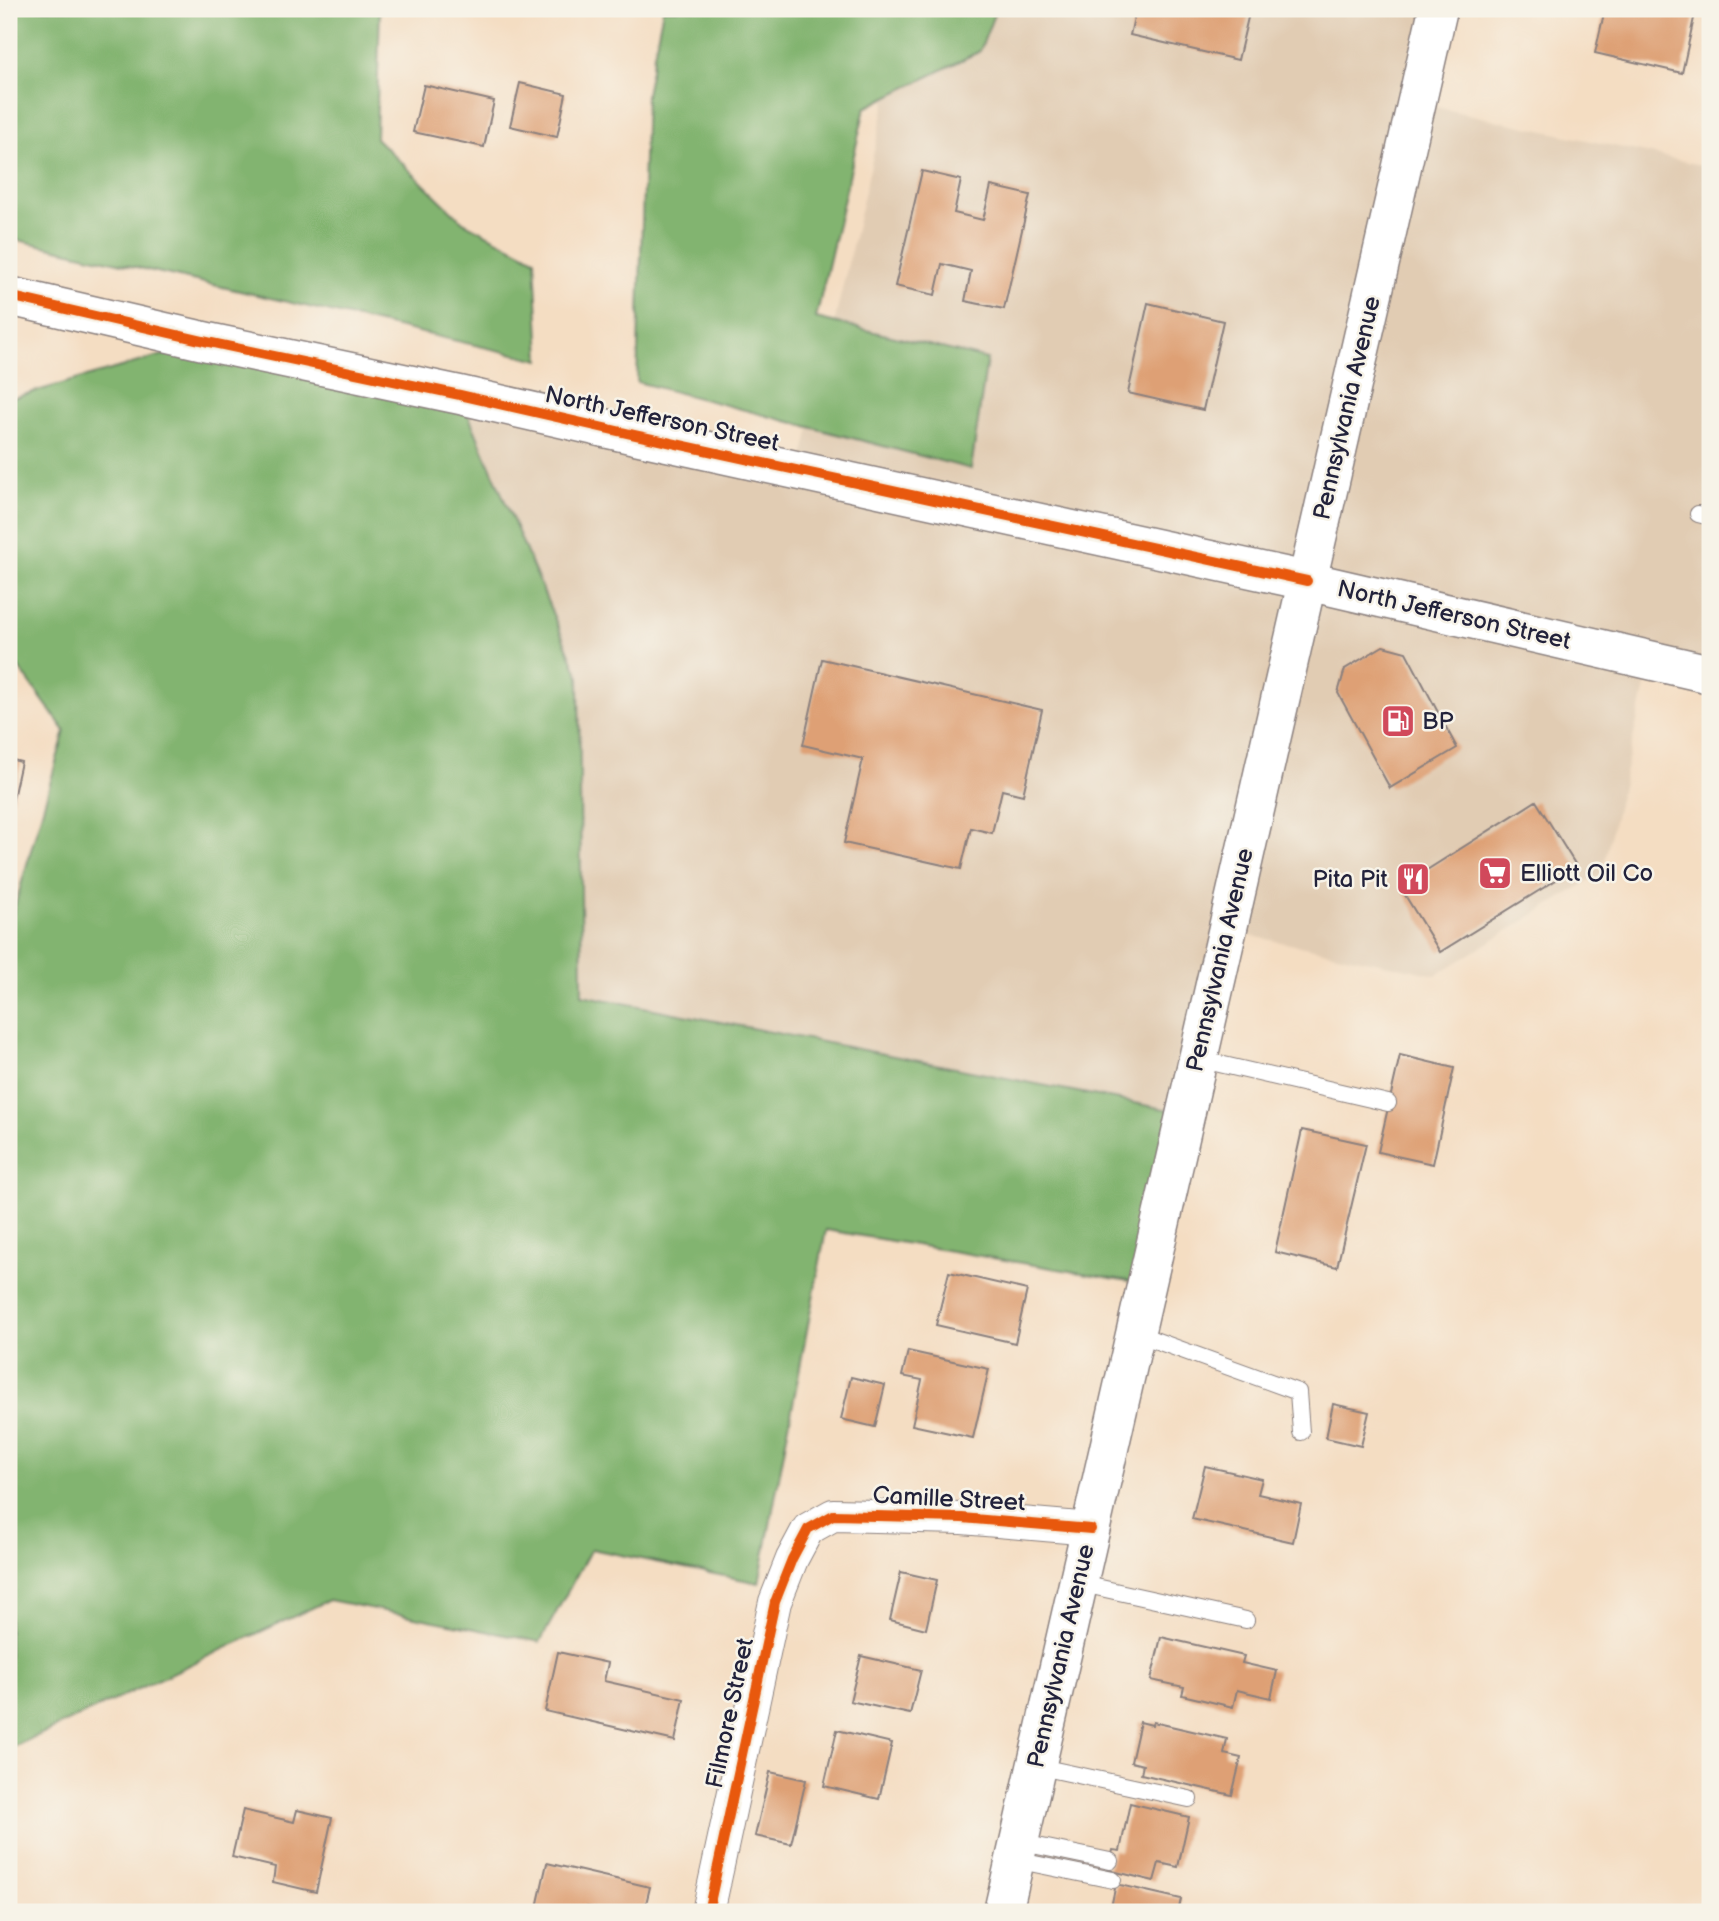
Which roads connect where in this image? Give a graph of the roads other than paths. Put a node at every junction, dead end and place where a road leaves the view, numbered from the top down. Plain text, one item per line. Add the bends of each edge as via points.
1 (1438, 9) edge
2 (9, 296) edge
3 (1307, 581) junction
4 (1710, 674) edge
5 (1198, 1059) junction
6 (1388, 1104) dead end
7 (1135, 1333) junction
8 (1301, 1432) dead end
9 (808, 1529) joint
10 (1091, 1529) junction
11 (1078, 1583) junction
12 (1246, 1620) dead end
13 (1036, 1766) junction
14 (1189, 1799) dead end
15 (1017, 1851) junction
16 (1110, 1861) dead end
17 (1113, 1880) dead end
18 (1007, 1911) edge
19 (708, 1912) edge

1 - 3 main road, Pennsylvania Avenue
2 - 3 main road, North Jefferson Street
3 - 4 main road, North Jefferson Street
3 - 5 main road, Pennsylvania Avenue
5 - 6 lane
5 - 7 main road, Pennsylvania Avenue
7 - 8 lane via 1298,1392
7 - 10 main road, Pennsylvania Avenue
9 - 10 street, Camille Street via 833,1515 962,1518
9 - 19 street, Filmore Street via 775,1602
10 - 11 main road, Pennsylvania Avenue
11 - 12 lane
11 - 13 main road, Pennsylvania Avenue
13 - 14 lane
13 - 15 main road, Pennsylvania Avenue
15 - 16 lane
15 - 17 lane
15 - 18 main road, Pennsylvania Avenue

